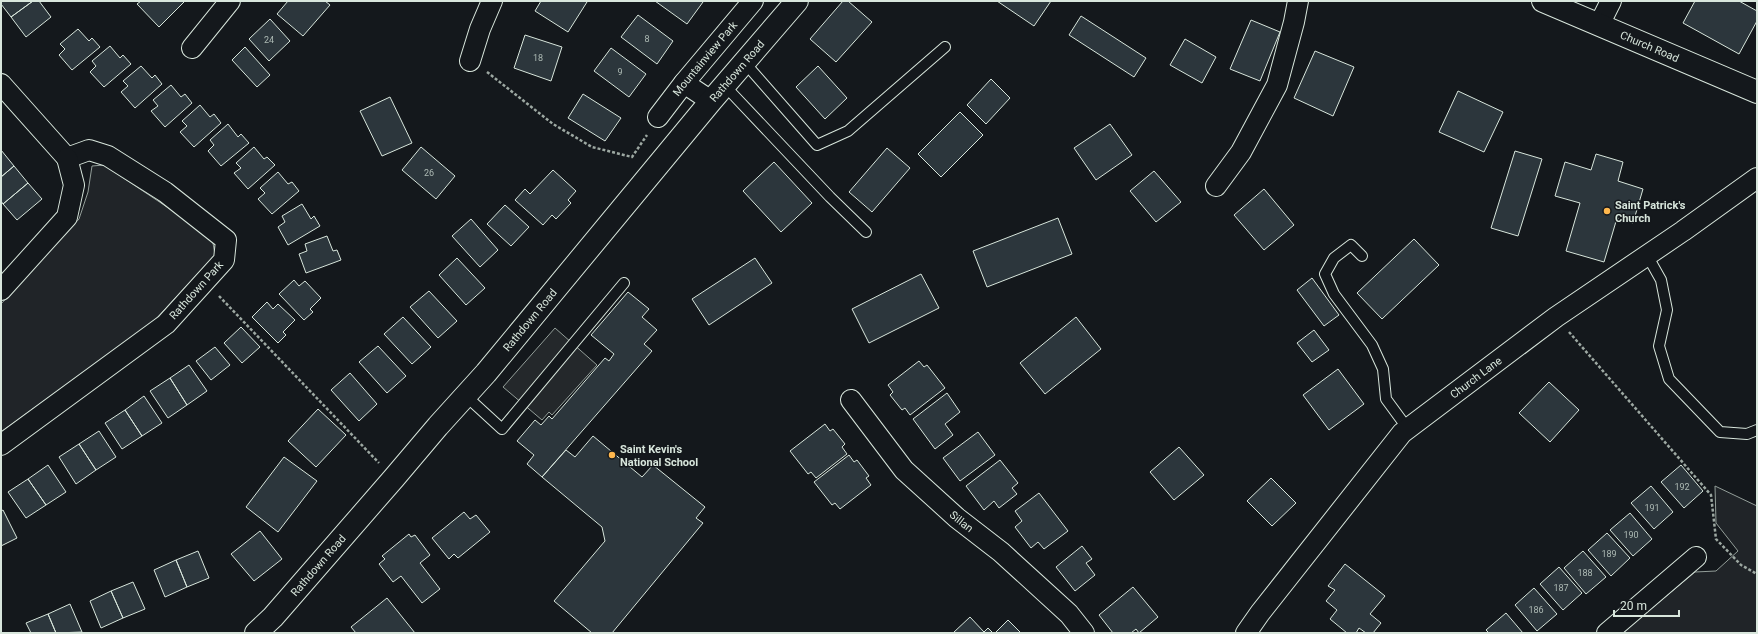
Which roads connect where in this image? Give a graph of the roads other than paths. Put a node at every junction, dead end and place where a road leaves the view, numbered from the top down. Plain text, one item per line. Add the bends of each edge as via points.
1 (230, 1) edge
2 (492, 1) edge
3 (753, 1) edge
4 (797, 1) edge
5 (1298, 1) edge
6 (1543, 1) edge
7 (1611, 1) edge
8 (1598, 25) junction
9 (945, 47) dead end
10 (192, 48) dead end
11 (470, 61) road end
12 (745, 63) junction
13 (684, 83) junction
14 (1, 84) edge
15 (725, 86) junction
16 (1756, 90) edge
17 (711, 101) junction
18 (658, 118) road end
19 (67, 158) junction
20 (1757, 178) edge
21 (1216, 186) dead end
22 (866, 232) dead end
23 (1647, 255) junction
24 (1362, 256) dead end
25 (624, 283) dead end
26 (1, 290) edge
27 (466, 396) junction
28 (851, 400) dead end
29 (1408, 429) junction
30 (1757, 430) edge
31 (1, 445) edge
32 (1696, 556) dead end
33 (256, 633) edge
34 (1084, 633) edge
35 (1246, 633) edge
36 (1607, 633) edge

1 - 10 street
2 - 11 street
3 - 13 street, Mountainview Park
4 - 12 main road, Rathdown Road
5 - 21 street via 1277,85 1241,152
6 - 8 main road, Church Road
7 - 8 street
8 - 16 main road, Church Road
9 - 12 lane via 848,131 817,145
12 - 15 main road, Rathdown Road
13 - 17 street
13 - 18 street, Mountainview Park
14 - 19 street
15 - 17 main road, Rathdown Road
15 - 22 lane
17 - 27 main road, Rathdown Road
19 - 26 street via 74,185 67,217
19 - 31 street, Rathdown Park via 89,150 108,156 165,192 226,240 224,260 166,324
20 - 23 street, Church Lane
23 - 29 street, Church Lane via 1556,317
23 - 30 lane via 1661,280 1667,310 1659,346 1668,379 1720,432 1747,434
24 - 29 lane via 1351,245 1334,258 1325,274 1334,294 1372,345 1383,369 1386,399
25 - 27 lane via 502,429
27 - 33 main road, Rathdown Road via 273,617
28 - 34 street, Sillan via 904,470 957,518 1001,552 1069,614
29 - 35 street, Church Lane via 1402,433 1320,536
32 - 36 street

